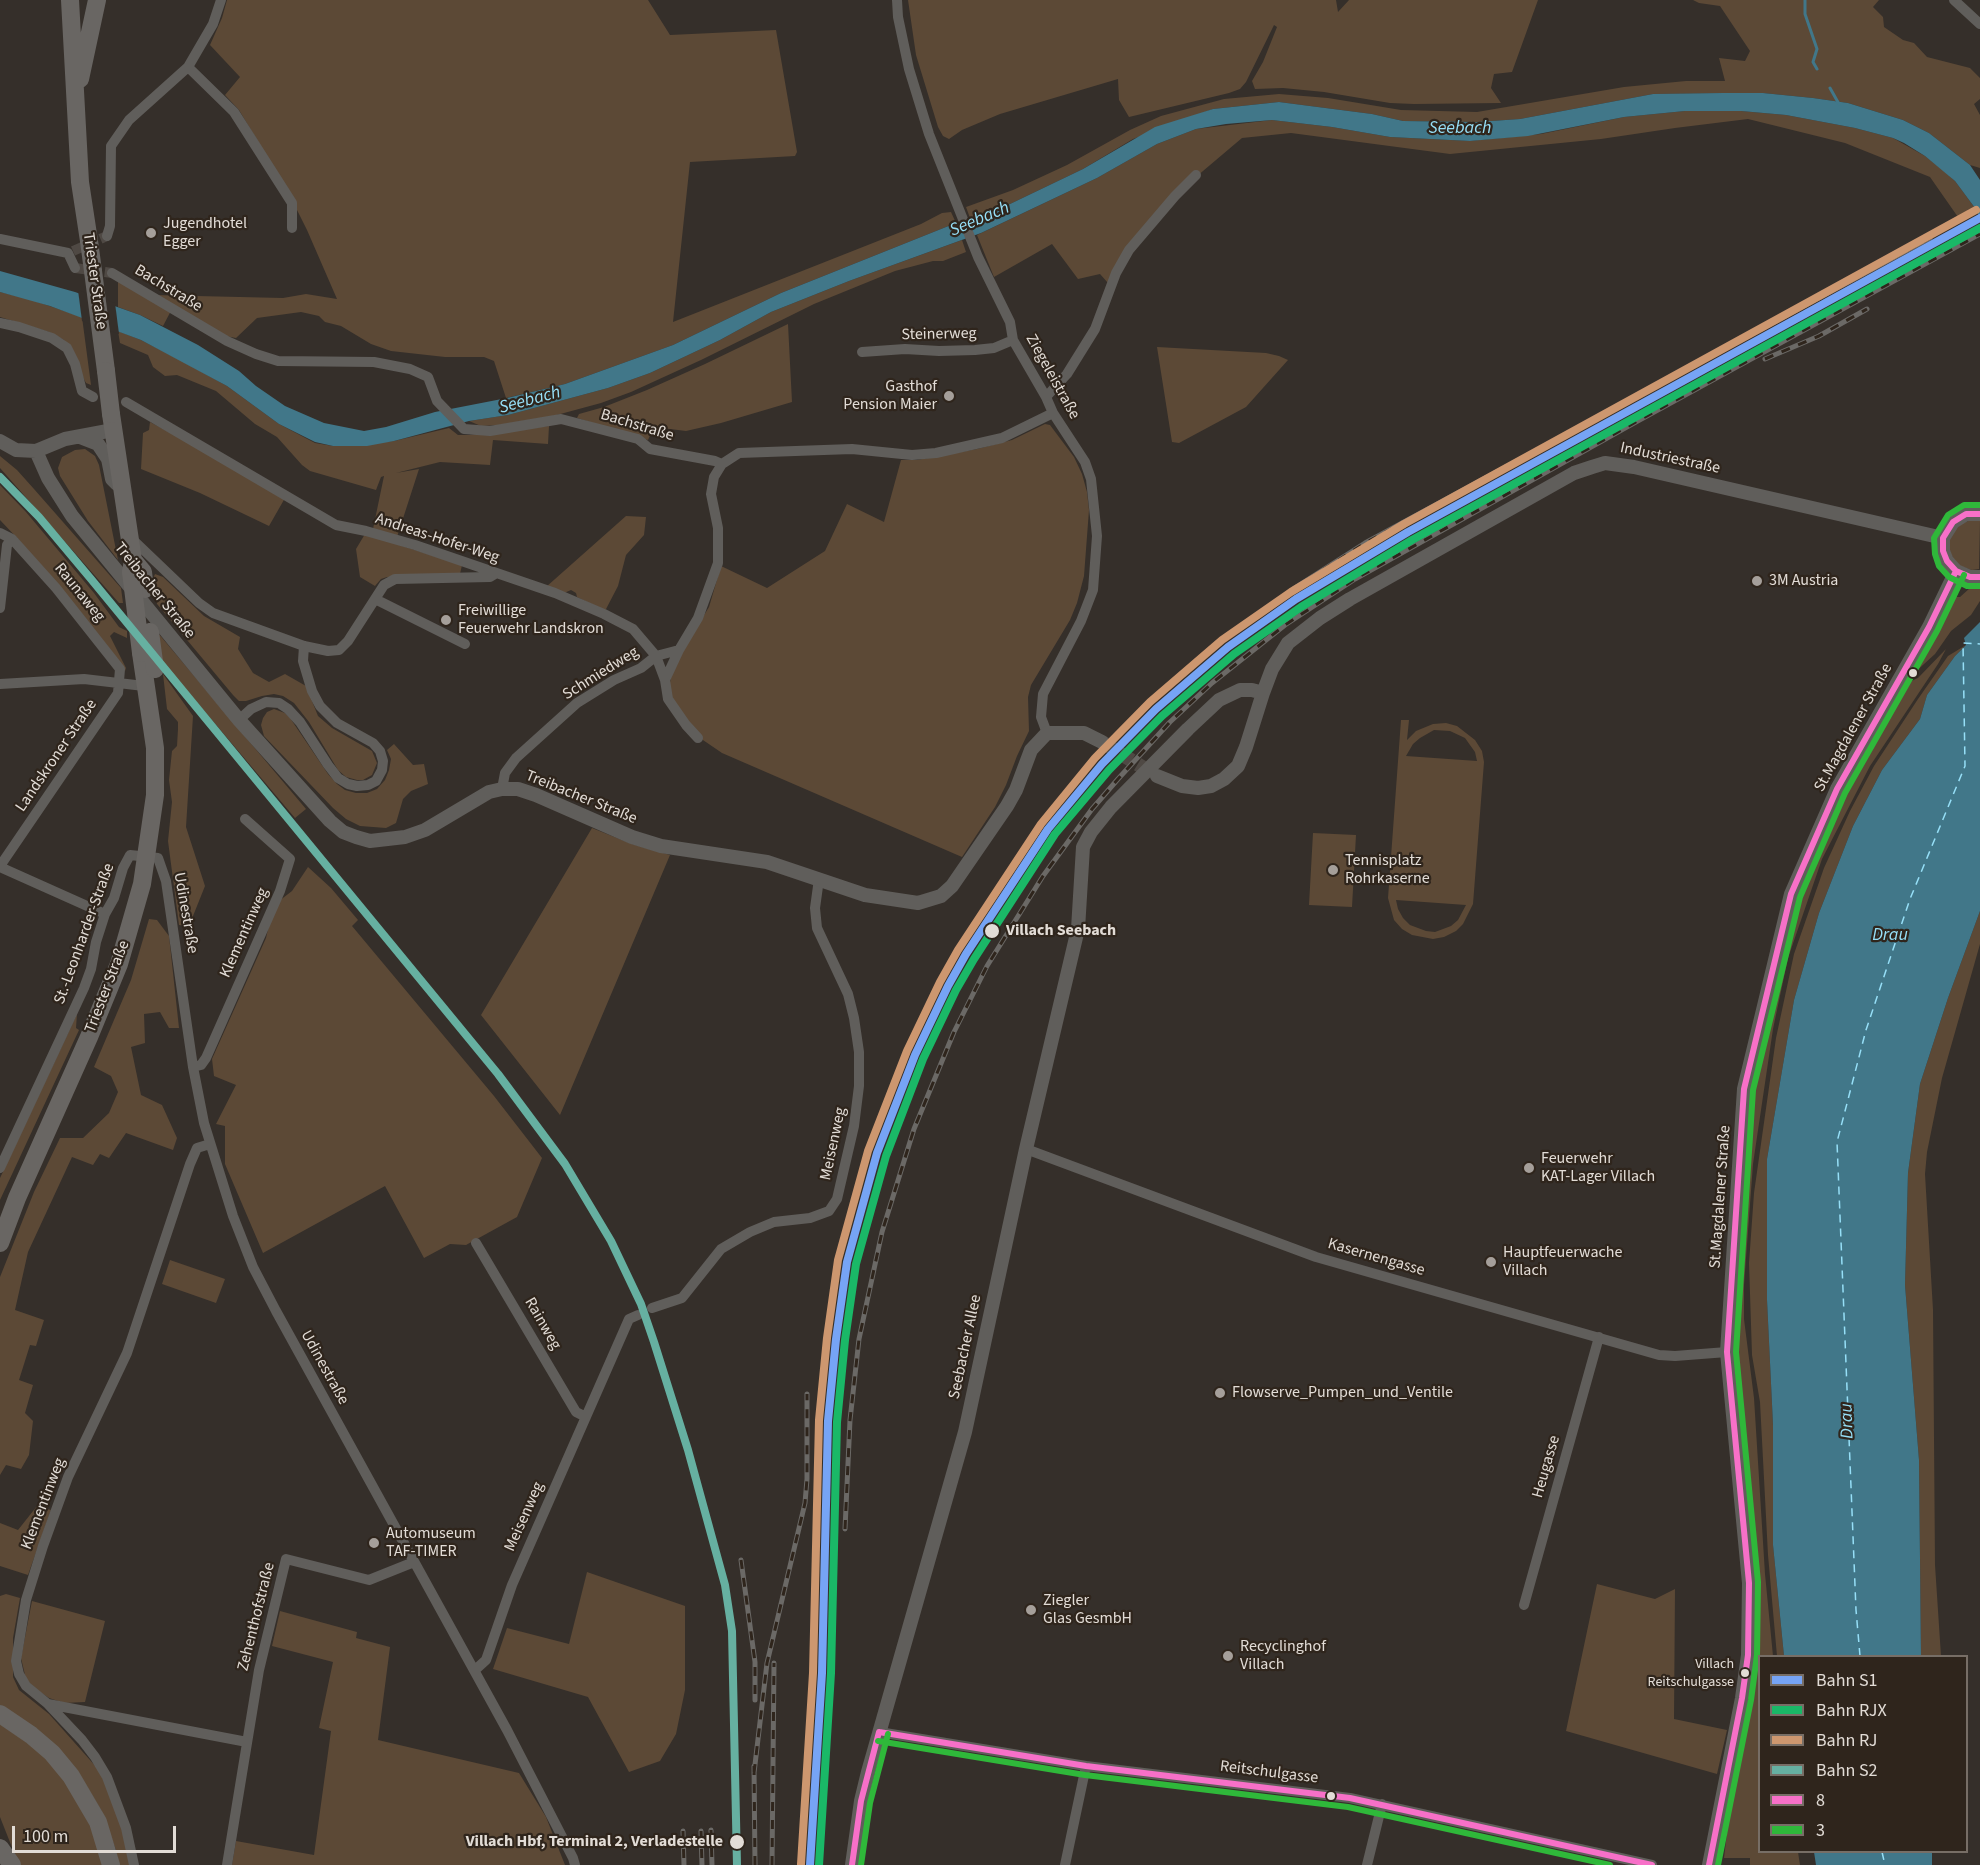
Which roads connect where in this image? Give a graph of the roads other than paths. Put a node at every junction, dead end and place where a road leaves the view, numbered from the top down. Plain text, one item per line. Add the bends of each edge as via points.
1 (70, 0) edge
2 (97, 0) edge
3 (221, 0) edge
4 (897, 0) edge
5 (1954, 0) edge
6 (1980, 24) edge
7 (188, 67) junction
8 (75, 102) junction
9 (1196, 175) dead end
10 (292, 228) dead end
11 (107, 236) dead end
12 (0, 239) edge
13 (75, 268) tunnel mouth
14 (111, 273) tunnel mouth
15 (0, 323) edge
16 (1013, 340) junction
17 (862, 352) dead end
18 (93, 397) dead end
19 (1046, 397) junction
20 (126, 402) dead end
21 (1053, 413) junction
22 (112, 422) junction
23 (78, 436) junction
24 (0, 441) edge
25 (36, 451) junction
26 (722, 464) junction
27 (121, 488) junction
28 (1980, 514) edge
29 (0, 533) edge
30 (130, 537) junction
31 (1943, 538) junction
32 (12, 539) junction
33 (132, 566) junction
34 (1956, 572) junction
35 (495, 574) junction
36 (1980, 577) edge
37 (375, 599) junction
38 (0, 608) edge
39 (465, 644) dead end
40 (304, 646) junction
41 (679, 650) junction
42 (656, 656) junction
43 (665, 680) junction
44 (119, 682) junction
45 (0, 684) edge
46 (144, 686) junction
47 (1263, 693) junction
48 (151, 717) junction
49 (239, 720) junction
50 (1047, 733) junction
51 (698, 738) dead end
52 (1102, 742) tunnel mouth
53 (1157, 776) tunnel mouth
54 (502, 789) junction
55 (245, 819) dead end
56 (147, 857) junction
57 (0, 866) edge
58 (819, 879) junction
59 (105, 914) junction
60 (193, 1067) junction
61 (210, 1144) junction
62 (1026, 1149) junction
63 (0, 1168) edge
64 (0, 1243) edge
65 (477, 1243) dead end
66 (652, 1308) dead end
67 (638, 1315) dead end
68 (1599, 1337) junction
69 (1727, 1352) junction
70 (586, 1417) junction
71 (414, 1562) junction
72 (1524, 1605) dead end
73 (475, 1670) junction
74 (48, 1704) junction
75 (0, 1714) edge
76 (879, 1732) junction
77 (247, 1742) junction
78 (1086, 1766) junction
79 (1382, 1804) junction
80 (0, 1848) edge
81 (0, 1854) edge
82 (4, 1865) edge
83 (12, 1865) edge
84 (111, 1865) edge
85 (134, 1865) edge
86 (227, 1865) edge
87 (574, 1865) edge
88 (852, 1865) edge
89 (1065, 1865) edge
90 (1367, 1865) edge
91 (1652, 1865) edge
92 (1709, 1865) edge

1 - 8 main road, Triester Straße
2 - 8 main road
3 - 7 street via 209,32
4 - 16 street, Ziegeleistraße via 909,69 929,134 974,247 1010,322
5 - 6 street
7 - 10 street via 234,112 292,203
7 - 11 street via 129,120 111,146
8 - 22 main road, Triester Straße, bridge via 80,182
9 - 19 street via 1129,250 1095,329 1067,374
12 - 13 street via 70,252
14 - 26 street, Bachstraße via 256,354 278,361 374,362 410,369 428,377 437,401 464,429 490,431 561,418 638,439 650,449
15 - 18 street via 52,338 67,348 82,391
16 - 17 street, Steinerweg via 975,350
16 - 19 street, Ziegeleistraße
19 - 21 street, Ziegeleistraße
20 - 35 street, Andreas-Hofer-Weg via 336,525 416,545
21 - 26 street via 1002,438 936,453 912,455 852,449 739,453
21 - 50 street, Ziegeleistraße via 1085,462 1091,479 1097,536 1093,591 1043,694 1041,717
22 - 23 street
22 - 27 main road, Triester Straße
23 - 25 street
23 - 27 street via 98,444 108,459 112,479
24 - 25 street via 16,450
25 - 49 street, Treibacher Straße via 72,516
26 - 41 street via 714,477 711,494 718,528 718,562 698,618
27 - 30 main road, Triester Straße
28 - 31 street via 1966,514 1953,522
29 - 32 street, Raunaweg
30 - 33 main road, Triester Straße
30 - 40 street via 213,613
31 - 34 street via 1943,551
31 - 47 street, Industriestraße via 1605,463 1574,473 1320,618 1288,643
32 - 38 street via 7,545
32 - 44 street, Raunaweg via 120,669
33 - 46 main road, Triester Straße, bridge
33 - 48 main road, Triester Straße, bridge via 143,572 156,681
34 - 36 street
34 - 69 street, St.Magdalener Straße via 1837,789 1788,901 1744,1089
35 - 37 street via 395,579 384,585
35 - 42 street, Andreas-Hofer-Weg via 570,598 604,614 638,633
37 - 39 street
37 - 40 street via 339,650
40 - 49 street via 303,662 320,706 337,723 380,751 382,770 376,781 357,786 338,778 300,722 279,703 266,702
41 - 42 street, Schmiedweg
41 - 43 street
42 - 43 street, Andreas-Hofer-Weg
42 - 54 street, Schmiedweg via 577,703 516,758 505,773
43 - 51 street, Andreas-Hofer-Weg via 668,699
44 - 45 street via 57,679
44 - 46 street
44 - 57 street, Landskroner Straße via 118,693
46 - 48 main road, Triester Straße
47 - 53 street via 1238,766 1224,779 1198,788
47 - 62 street, Seebacher Allee via 1240,690 1219,700 1137,780 1091,832 1082,853 1078,929
48 - 56 main road, Triester Straße via 155,795
49 - 54 street, Treibacher Straße via 330,821 343,832 370,841 425,830 489,792
50 - 52 street via 1084,734
50 - 58 street, Treibacher Straße via 1031,750 1007,806 952,886 940,896 918,903 901,902
54 - 58 street, Treibacher Straße via 536,795 661,846 747,857
55 - 60 street, Klementinweg via 290,859 280,891 206,1058
56 - 59 street, St.-Leonharder-Straße via 130,855
56 - 60 street, Udinestraße via 158,858 166,881
56 - 64 main road, Triester Straße via 119,964
57 - 59 street
58 - 66 street, Meisenweg via 817,927 848,994 859,1052 854,1126 837,1199 829,1211 810,1218 774,1222 730,1243 682,1298
59 - 63 street, St.-Leonharder-Straße via 84,988
60 - 61 street, Udinestraße
61 - 71 street, Udinestraße via 254,1267
61 - 74 street, Klementinweg via 198,1148 190,1164 127,1353 68,1477 26,1600 16,1660 26,1686
62 - 68 street, Kasernengasse via 1316,1257
62 - 76 street, Seebacher Allee via 965,1432
65 - 70 street, Rainweg via 576,1412
67 - 70 street, Meisenweg via 629,1319
68 - 69 street, Kasernengasse via 1666,1356
68 - 72 street, Heugasse
69 - 92 street, St.Magdalener Straße via 1749,1583 1748,1655
70 - 73 street, Meisenweg via 512,1585 486,1660
71 - 73 street, Udinestraße
71 - 77 street, Zehenthofstraße via 369,1580 286,1559 259,1670
73 - 87 street, Udinestraße
74 - 77 street
74 - 85 street, Klementinweg via 82,1740 107,1777 126,1828
75 - 84 main road via 52,1753 71,1776 98,1822
76 - 78 street, Reitschulgasse
76 - 88 street, Seebacher Allee via 861,1801
77 - 86 street, Zehenthofstraße
78 - 79 street, Reitschulgasse
78 - 89 street
79 - 90 street
79 - 91 street, Reitschulgasse
80 - 83 main road
81 - 82 main road

